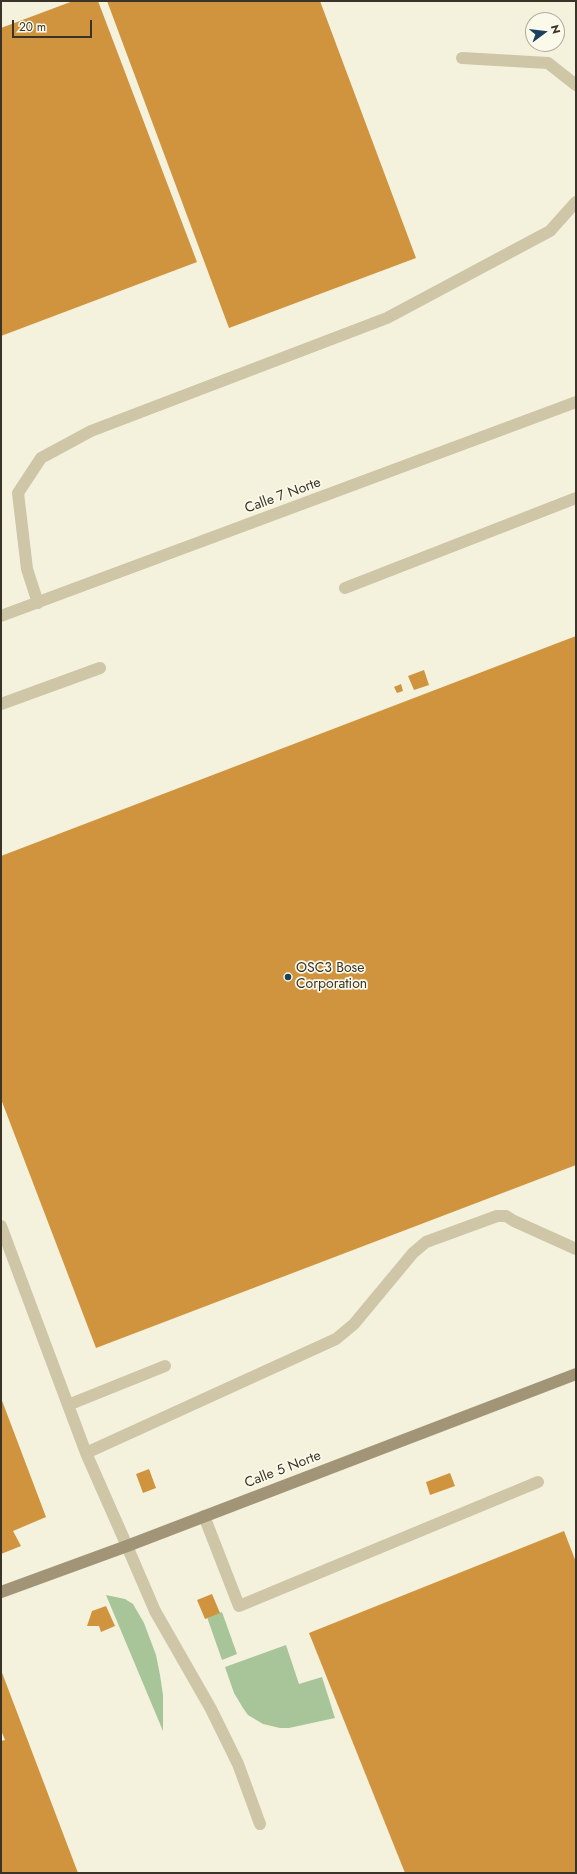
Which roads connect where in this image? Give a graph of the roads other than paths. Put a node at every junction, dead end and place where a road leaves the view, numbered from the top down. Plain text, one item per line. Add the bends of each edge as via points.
1 (462, 58) dead end
2 (576, 84) edge
3 (576, 202) edge
4 (576, 402) edge
5 (576, 498) edge
6 (345, 588) dead end
7 (38, 603) junction
8 (1, 616) edge
9 (100, 668) dead end
10 (1, 704) edge
11 (1, 1226) edge
12 (576, 1249) edge
13 (165, 1366) dead end
14 (576, 1374) edge
15 (68, 1405) junction
16 (86, 1453) junction
17 (538, 1482) dead end
18 (204, 1516) junction
19 (127, 1546) junction
20 (1, 1592) edge
21 (260, 1824) dead end

1 - 2 lane via 548,63
3 - 7 lane via 550,231 387,318 91,431 41,458 18,493 27,569
4 - 7 lane, Calle 7 Norte
5 - 6 lane
7 - 8 lane, Calle 7 Norte
9 - 10 lane
11 - 15 lane
12 - 16 lane via 506,1216 498,1216 426,1242 413,1253 354,1324 336,1340
13 - 15 lane
14 - 18 street, Calle 5 Norte
15 - 16 lane
16 - 19 lane
17 - 18 lane via 239,1606
18 - 19 street, Calle 5 Norte
19 - 20 street, Calle 5 Norte
19 - 21 lane via 155,1611 211,1709 238,1764

